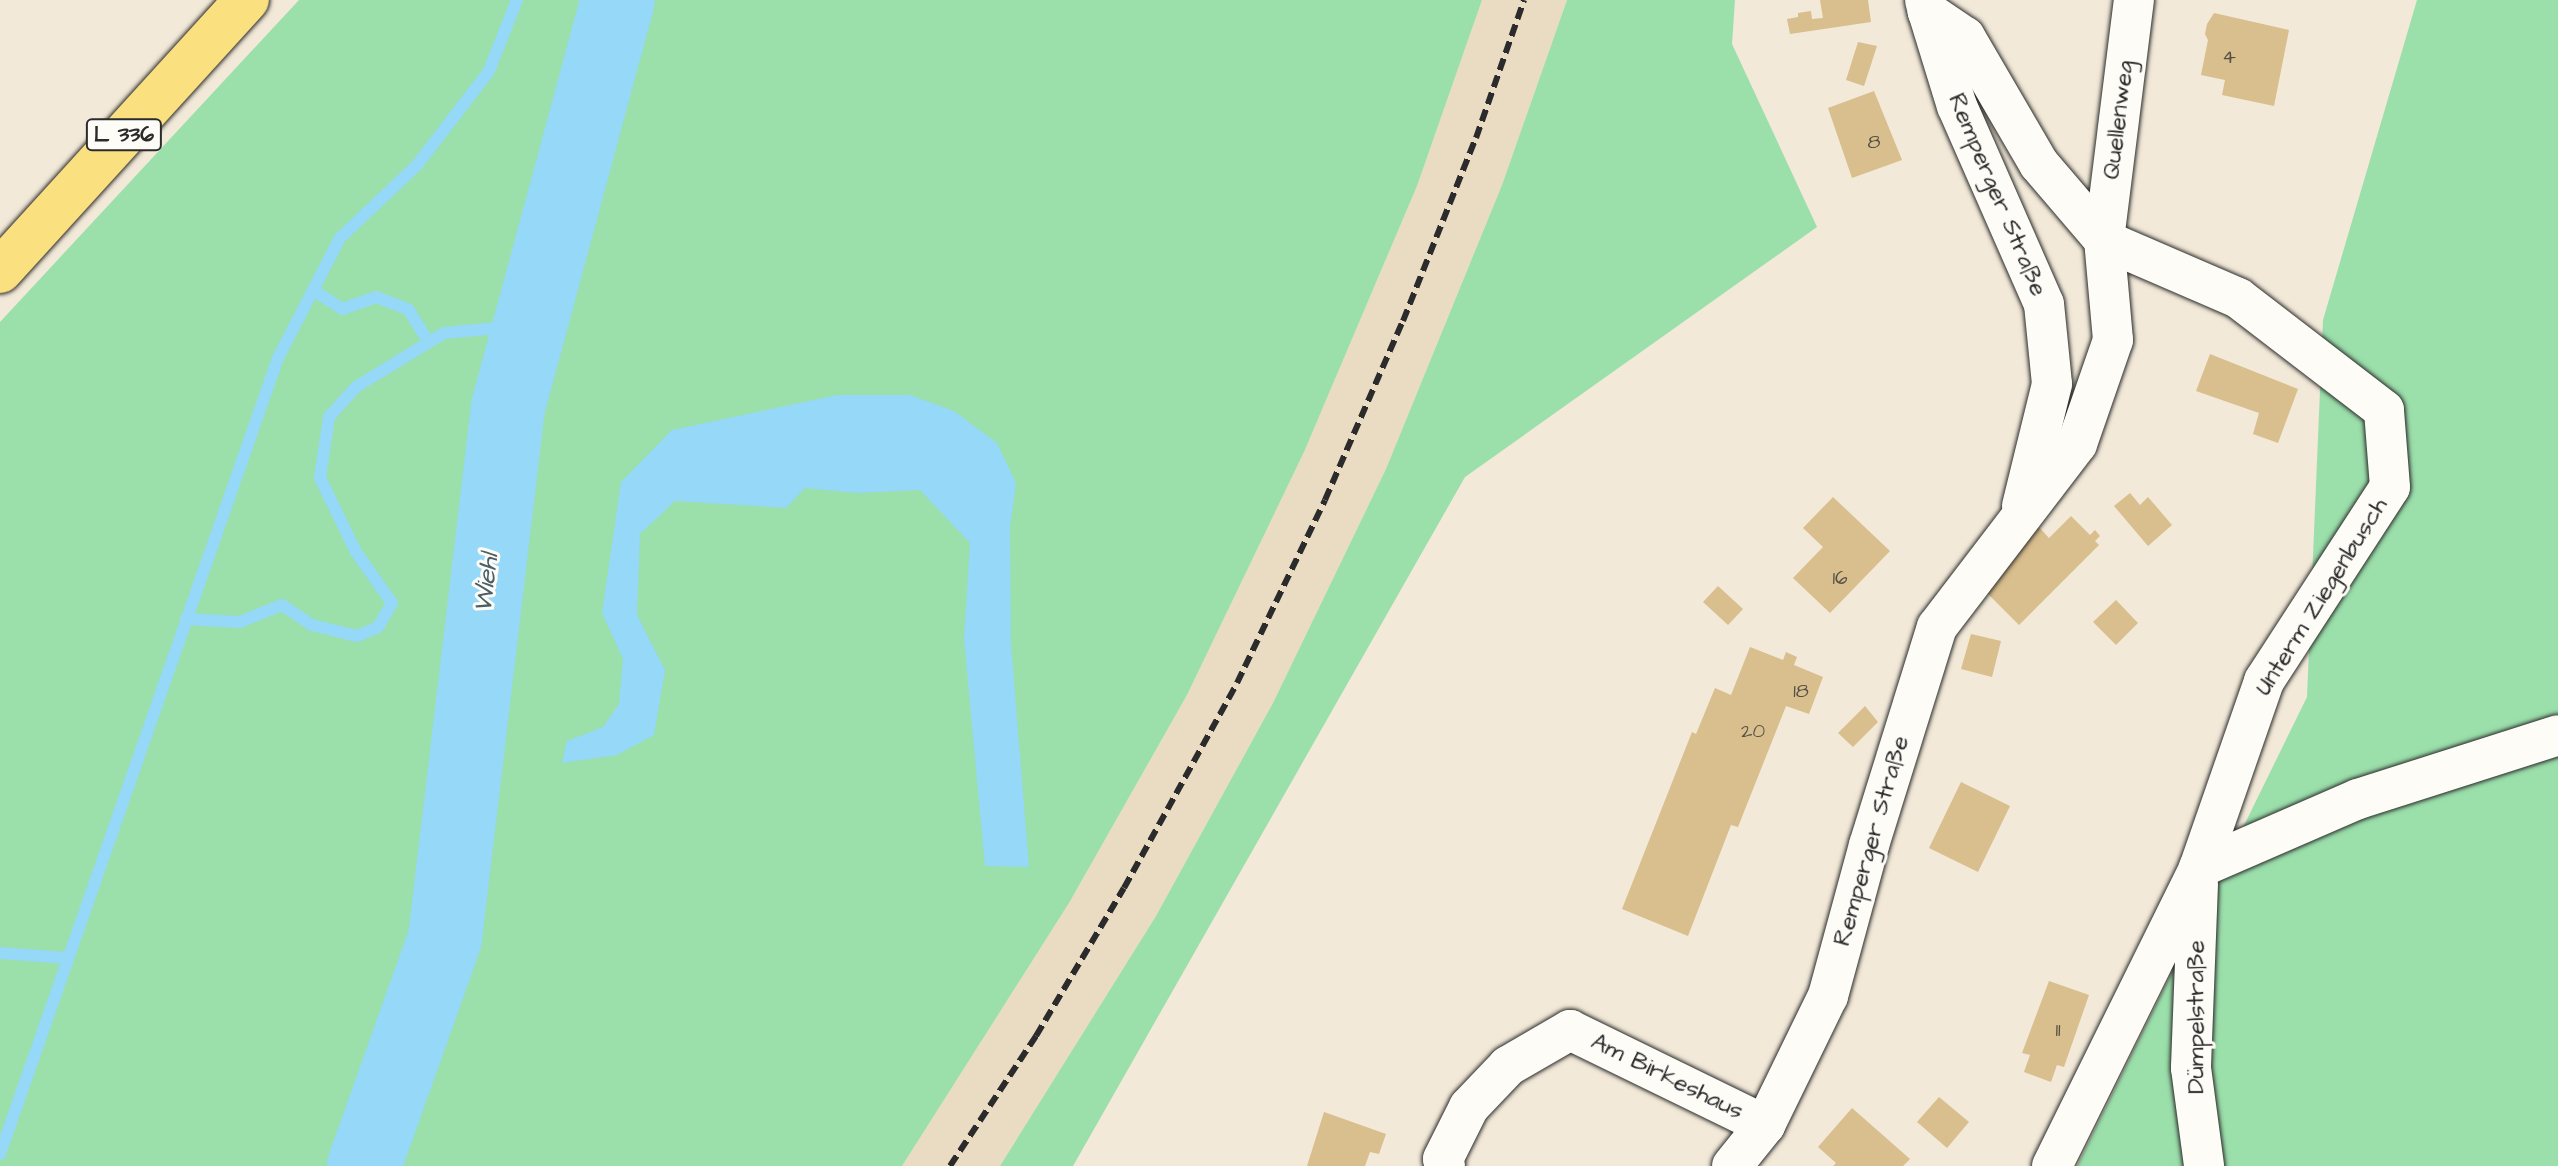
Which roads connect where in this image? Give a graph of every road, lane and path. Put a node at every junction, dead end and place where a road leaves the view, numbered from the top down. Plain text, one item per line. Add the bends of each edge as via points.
1 (247, 0) edge
2 (2134, 0) edge
3 (1927, 6) edge
4 (2104, 240) junction
5 (0, 271) edge
6 (2018, 521) junction
7 (2558, 735) edge
8 (2199, 868) junction
9 (1765, 1125) junction
10 (1445, 1166) edge
11 (1732, 1166) edge
12 (2052, 1166) edge
13 (2204, 1166) edge

1 - 5 main road, L 336
2 - 4 street, Quellenweg
3 - 4 street, Remperger Straße via 1965,37 2039,164
3 - 6 street, Remperger Straße via 1957,106 2044,304 2052,384
4 - 6 street, Remperger Straße via 2113,340 2077,444
4 - 8 street, Unterm Ziegenbusch via 2238,298 2384,410 2390,487 2264,681
6 - 9 street, Remperger Straße via 1937,627 1828,996
7 - 8 street via 2358,799
8 - 12 street, Unterm Ziegenbusch
8 - 13 street, Dümpelstraße via 2191,1068
9 - 10 street, Am Birkeshaus via 1570,1030 1508,1066 1469,1107 1443,1159
9 - 11 street, Remperger Straße

